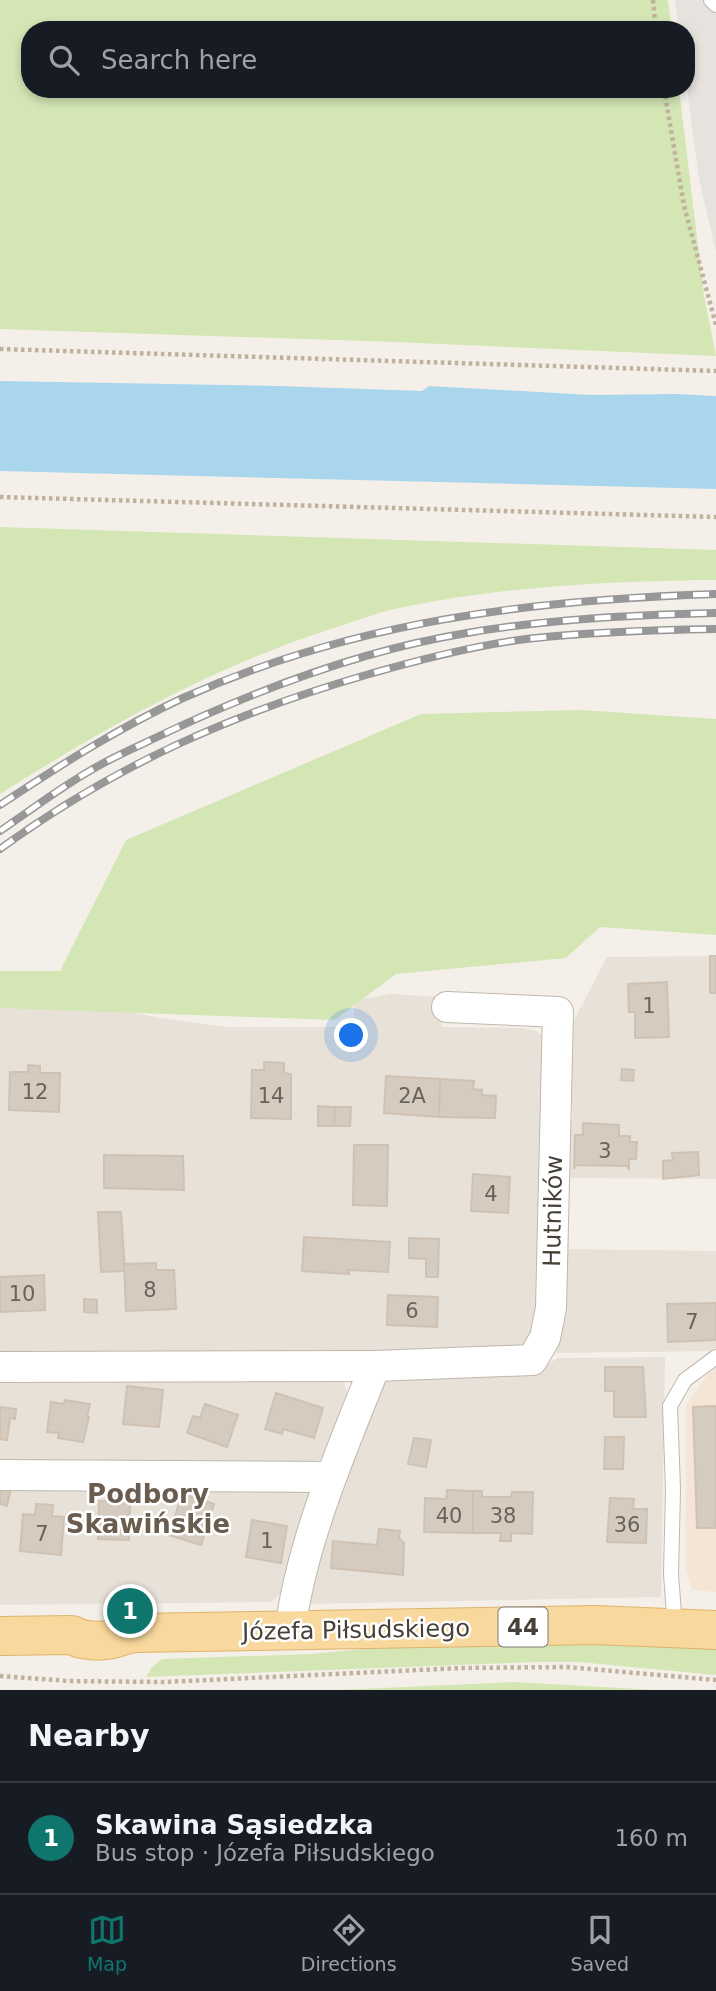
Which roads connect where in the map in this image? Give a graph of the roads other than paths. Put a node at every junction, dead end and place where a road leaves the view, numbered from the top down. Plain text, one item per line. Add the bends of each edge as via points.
1 (711, 0) edge
2 (716, 5) edge
3 (447, 1007) dead end
4 (716, 1357) edge
5 (375, 1366) junction
6 (0, 1367) edge
7 (0, 1475) edge
8 (331, 1477) junction
9 (675, 1628) junction
10 (716, 1630) edge
11 (290, 1631) junction
12 (0, 1636) edge

1 - 2 lane
3 - 5 street, Hutników via 558,1012 551,1308 545,1338 532,1360
4 - 9 lane via 685,1380 670,1406
5 - 6 street, Hutników
5 - 8 street
7 - 8 street
8 - 11 street via 294,1595
9 - 10 main road, Józefa Piłsudskiego / 44
9 - 11 main road, Józefa Piłsudskiego / 44 via 596,1625
11 - 12 main road, Józefa Piłsudskiego / 44 via 121,1634 111,1628 81,1629 72,1635

